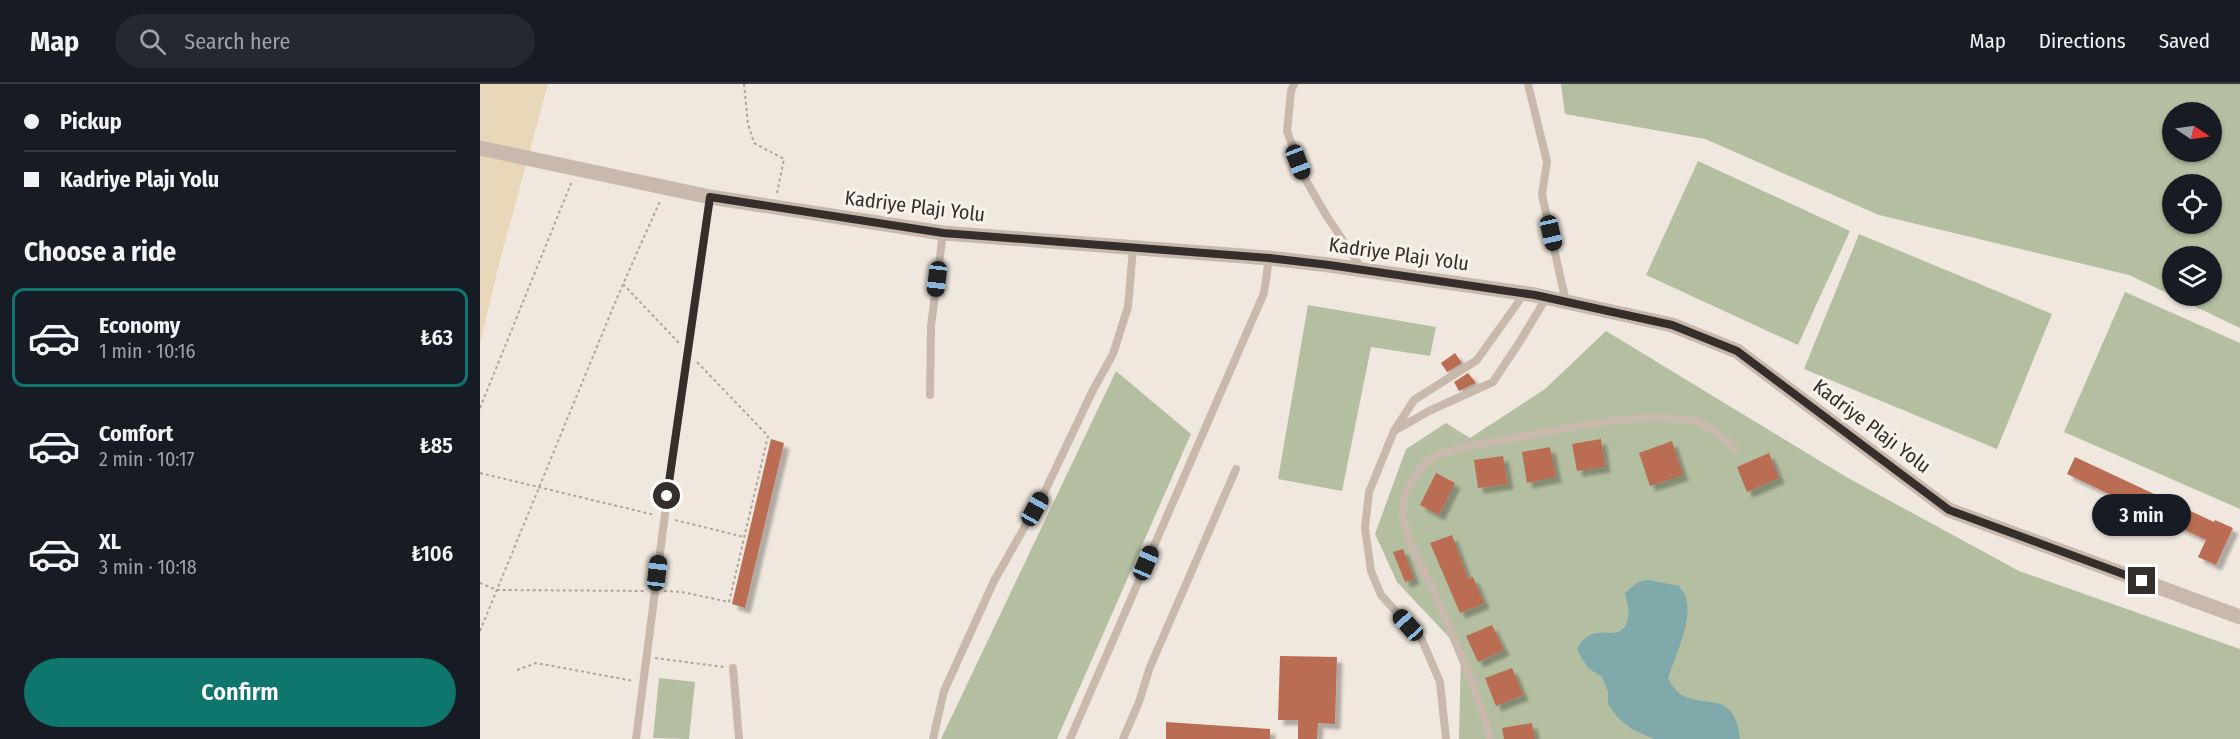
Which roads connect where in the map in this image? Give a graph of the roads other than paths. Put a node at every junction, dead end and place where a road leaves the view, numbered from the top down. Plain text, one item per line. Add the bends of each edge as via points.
1 (1528, 84) edge
2 (1292, 86) edge
3 (480, 148) edge
4 (710, 197) junction
5 (943, 233) junction
6 (1133, 248) junction
7 (1269, 258) junction
8 (1363, 270) junction
9 (1524, 294) junction
10 (1546, 297) junction
11 (1566, 302) junction
12 (930, 395) dead end
13 (1394, 431) junction
14 (1735, 449) dead end
15 (1236, 469) dead end
16 (2240, 617) edge
17 (733, 668) road end
18 (636, 739) edge
19 (739, 739) edge
20 (933, 739) edge
21 (1070, 739) edge
22 (1123, 739) edge
23 (1446, 739) edge
24 (1490, 739) edge

1 - 11 lane via 1547,162 1542,195
2 - 8 lane via 1287,131 1304,177
3 - 4 street, Kadriye Plajı Yolu
4 - 5 street, Kadriye Plajı Yolu
4 - 18 lane
5 - 6 street, Kadriye Plajı Yolu
5 - 12 lane via 931,326
6 - 7 street, Kadriye Plajı Yolu
6 - 20 lane via 1128,307 1113,354 1045,491 994,581 944,691
7 - 8 street, Kadriye Plajı Yolu
7 - 21 lane via 1264,293
8 - 9 street, Kadriye Plajı Yolu
9 - 10 street, Kadriye Plajı Yolu
9 - 13 lane via 1478,360 1414,400
10 - 11 street, Kadriye Plajı Yolu
10 - 13 lane via 1493,382
11 - 16 street, Kadriye Plajı Yolu via 1672,325 1737,351 1949,510
13 - 23 lane via 1369,492 1365,528 1371,571 1381,595 1422,640 1440,682
14 - 24 lane via 1696,421 1652,418 1590,424 1463,447 1432,458 1414,475 1403,504 1406,528
15 - 22 lane
17 - 19 lane

